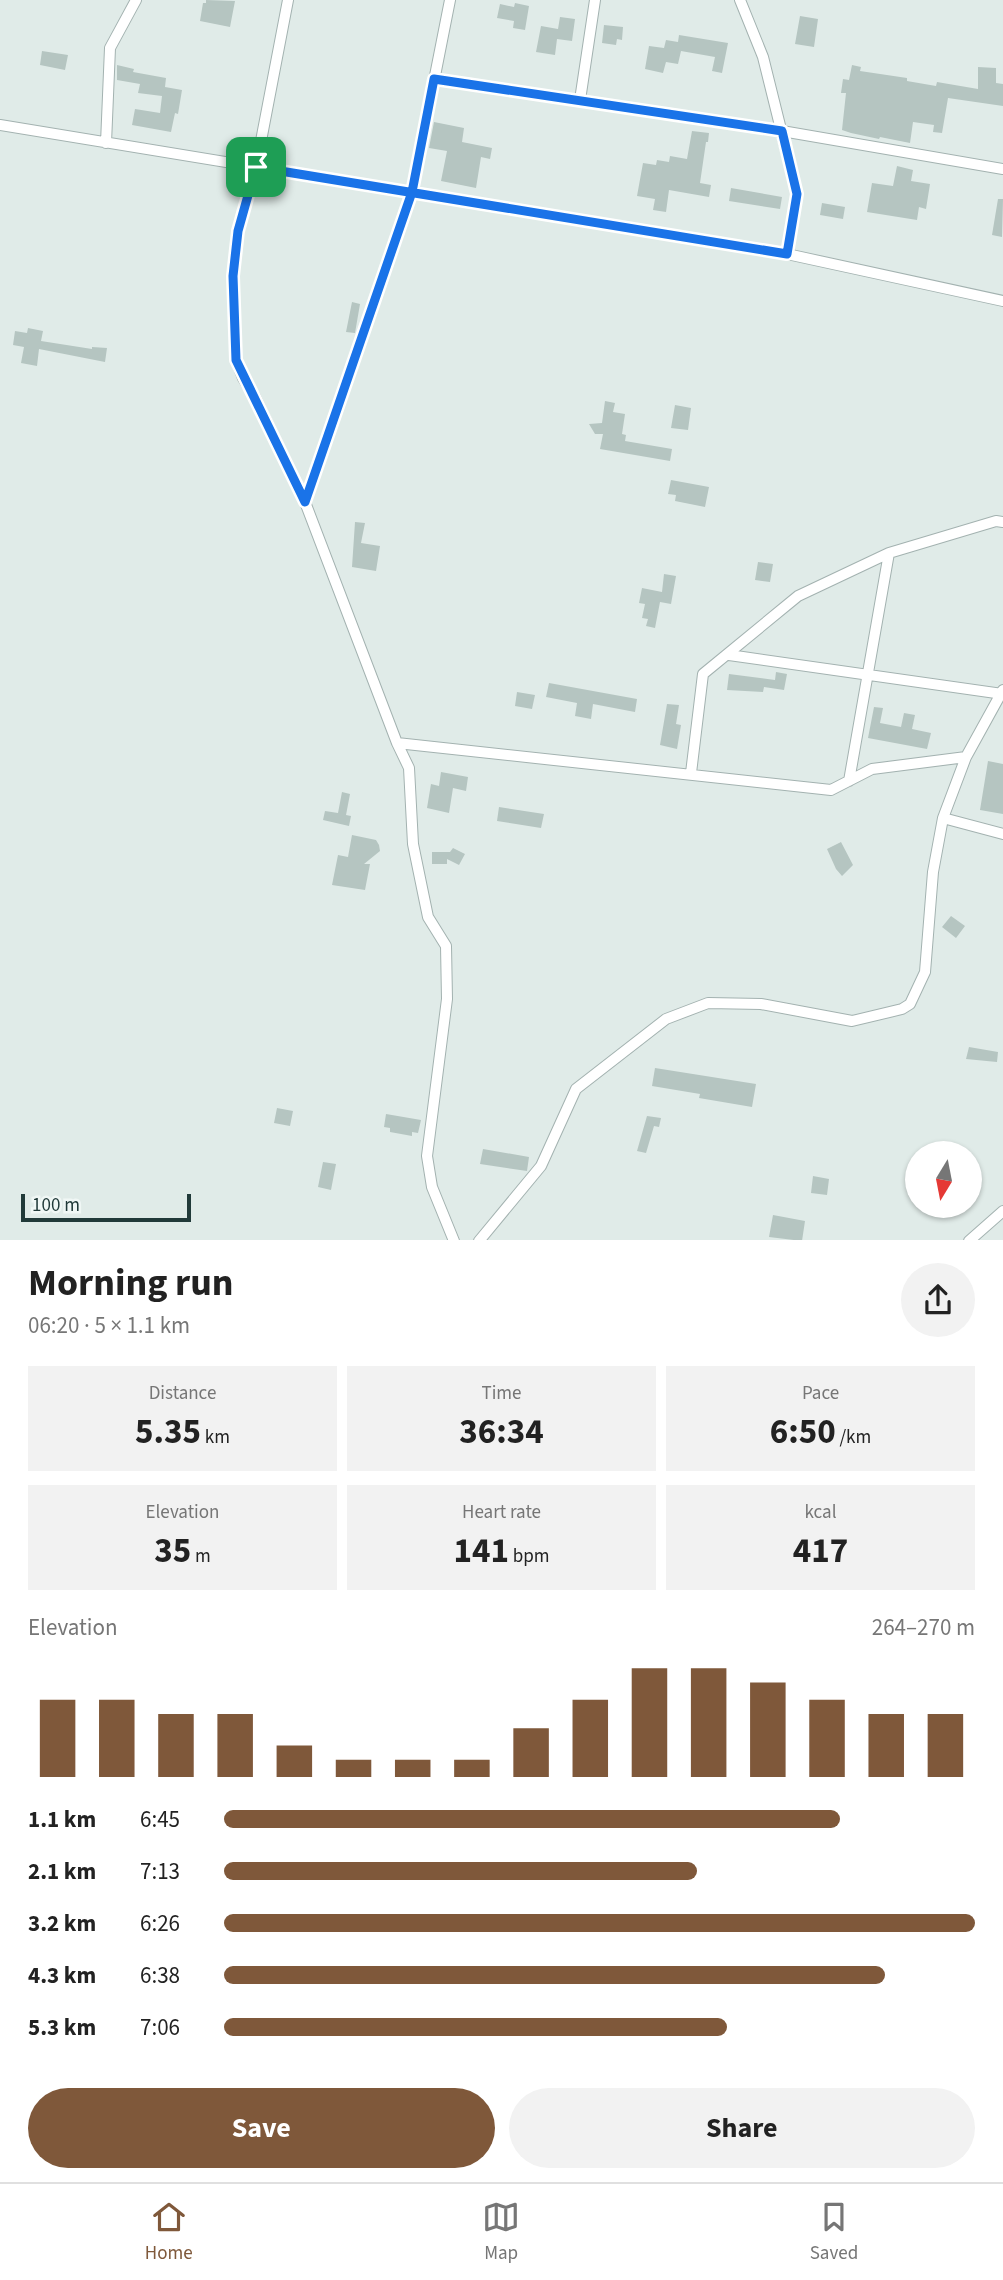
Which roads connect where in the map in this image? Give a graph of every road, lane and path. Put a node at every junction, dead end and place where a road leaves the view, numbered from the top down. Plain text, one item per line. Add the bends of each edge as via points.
1 (136, 0) edge
2 (288, 0) edge
3 (450, 0) edge
4 (595, 0) edge
5 (740, 0) edge
6 (434, 79) junction
7 (580, 100) junction
8 (0, 125) edge
9 (782, 131) junction
10 (106, 143) junction
11 (256, 167) junction
12 (1003, 169) edge
13 (412, 192) junction
14 (787, 254) junction
15 (1003, 301) edge
16 (305, 502) junction
17 (1003, 522) edge
18 (889, 553) junction
19 (729, 655) junction
20 (866, 675) junction
21 (1002, 693) edge
22 (397, 743) junction
23 (966, 757) junction
24 (691, 773) junction
25 (849, 781) junction
26 (943, 818) junction
27 (1003, 834) edge
28 (1003, 1211) edge
29 (454, 1240) edge
30 (481, 1240) edge
31 (970, 1240) edge

1 - 10 street via 110,48
2 - 11 street
3 - 6 street
4 - 7 street
5 - 9 street via 763,57
6 - 7 street
6 - 13 street
7 - 9 street
8 - 10 street
9 - 12 street
9 - 14 street via 797,194
10 - 11 street
11 - 13 street
11 - 16 street via 238,231 233,276 236,360
13 - 14 street
13 - 16 street
14 - 15 street
16 - 22 street
17 - 18 street
18 - 19 street via 798,596
18 - 20 street
19 - 20 street
19 - 24 street via 703,674
20 - 21 street
20 - 25 street
21 - 23 street
22 - 24 street
22 - 29 street via 409,768 413,844 428,917 446,946 447,999 427,1156 432,1187
23 - 25 street via 872,769
23 - 26 street
24 - 25 street via 831,790
26 - 27 street
26 - 30 street via 933,872 925,972 910,1004 852,1021 761,1004 708,1003 666,1019 576,1089 541,1166
28 - 31 street

